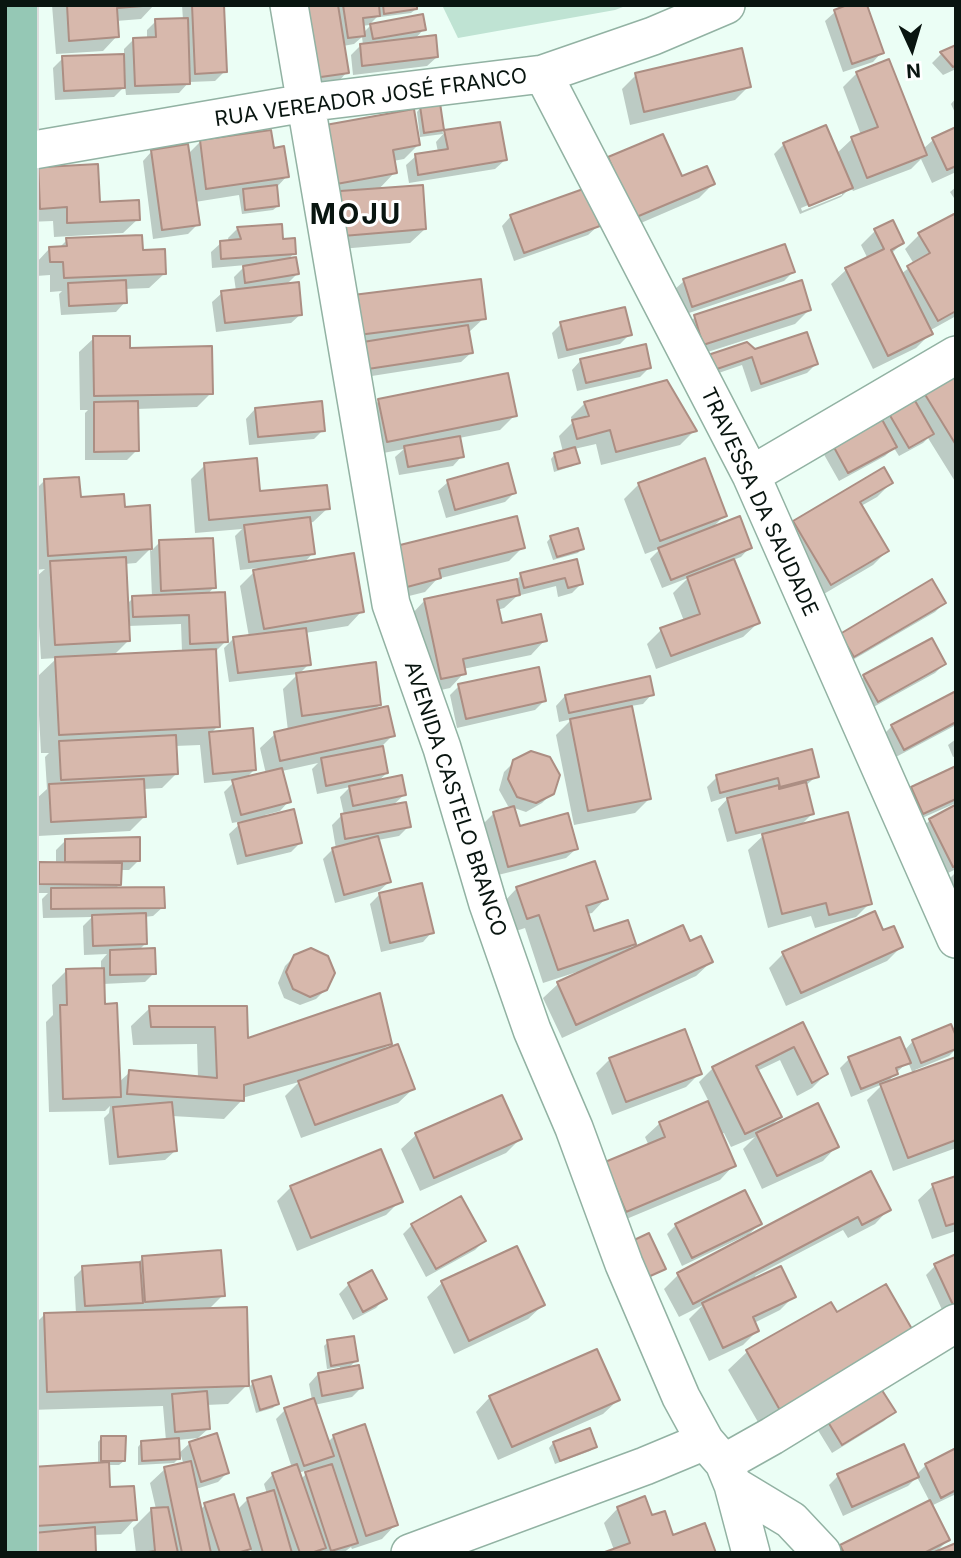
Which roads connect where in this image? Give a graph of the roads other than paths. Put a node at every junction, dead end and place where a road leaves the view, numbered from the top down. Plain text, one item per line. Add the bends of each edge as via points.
1 (18, 5) edge
2 (289, 5) edge
3 (726, 5) edge
4 (543, 74) junction
5 (305, 103) junction
6 (11, 155) edge
7 (11, 207) edge
8 (956, 355) edge
9 (751, 475) junction
10 (11, 937) edge
11 (956, 939) edge
12 (956, 1323) edge
13 (721, 1463) junction
14 (18, 1553) edge
15 (410, 1553) edge
16 (751, 1553) edge
17 (822, 1553) edge

1 - 6 main road
2 - 5 street, AVENIDA CASTELO BRANCO
3 - 4 street, RUA VEREADOR JOSÉ FRANCO
4 - 5 street, RUA VEREADOR JOSÉ FRANCO
4 - 9 street, TRAVESSA DA SAUDADE
5 - 6 street, RUA VEREADOR JOSÉ FRANCO
5 - 13 street, AVENIDA CASTELO BRANCO via 391,604 532,1030 681,1397
6 - 7 main road
7 - 10 main road
8 - 9 street
9 - 11 street, TRAVESSA DA SAUDADE
10 - 14 main road
12 - 13 street
13 - 15 street via 645,1466
13 - 16 street, AVENIDA CASTELO BRANCO
13 - 17 street via 791,1520

